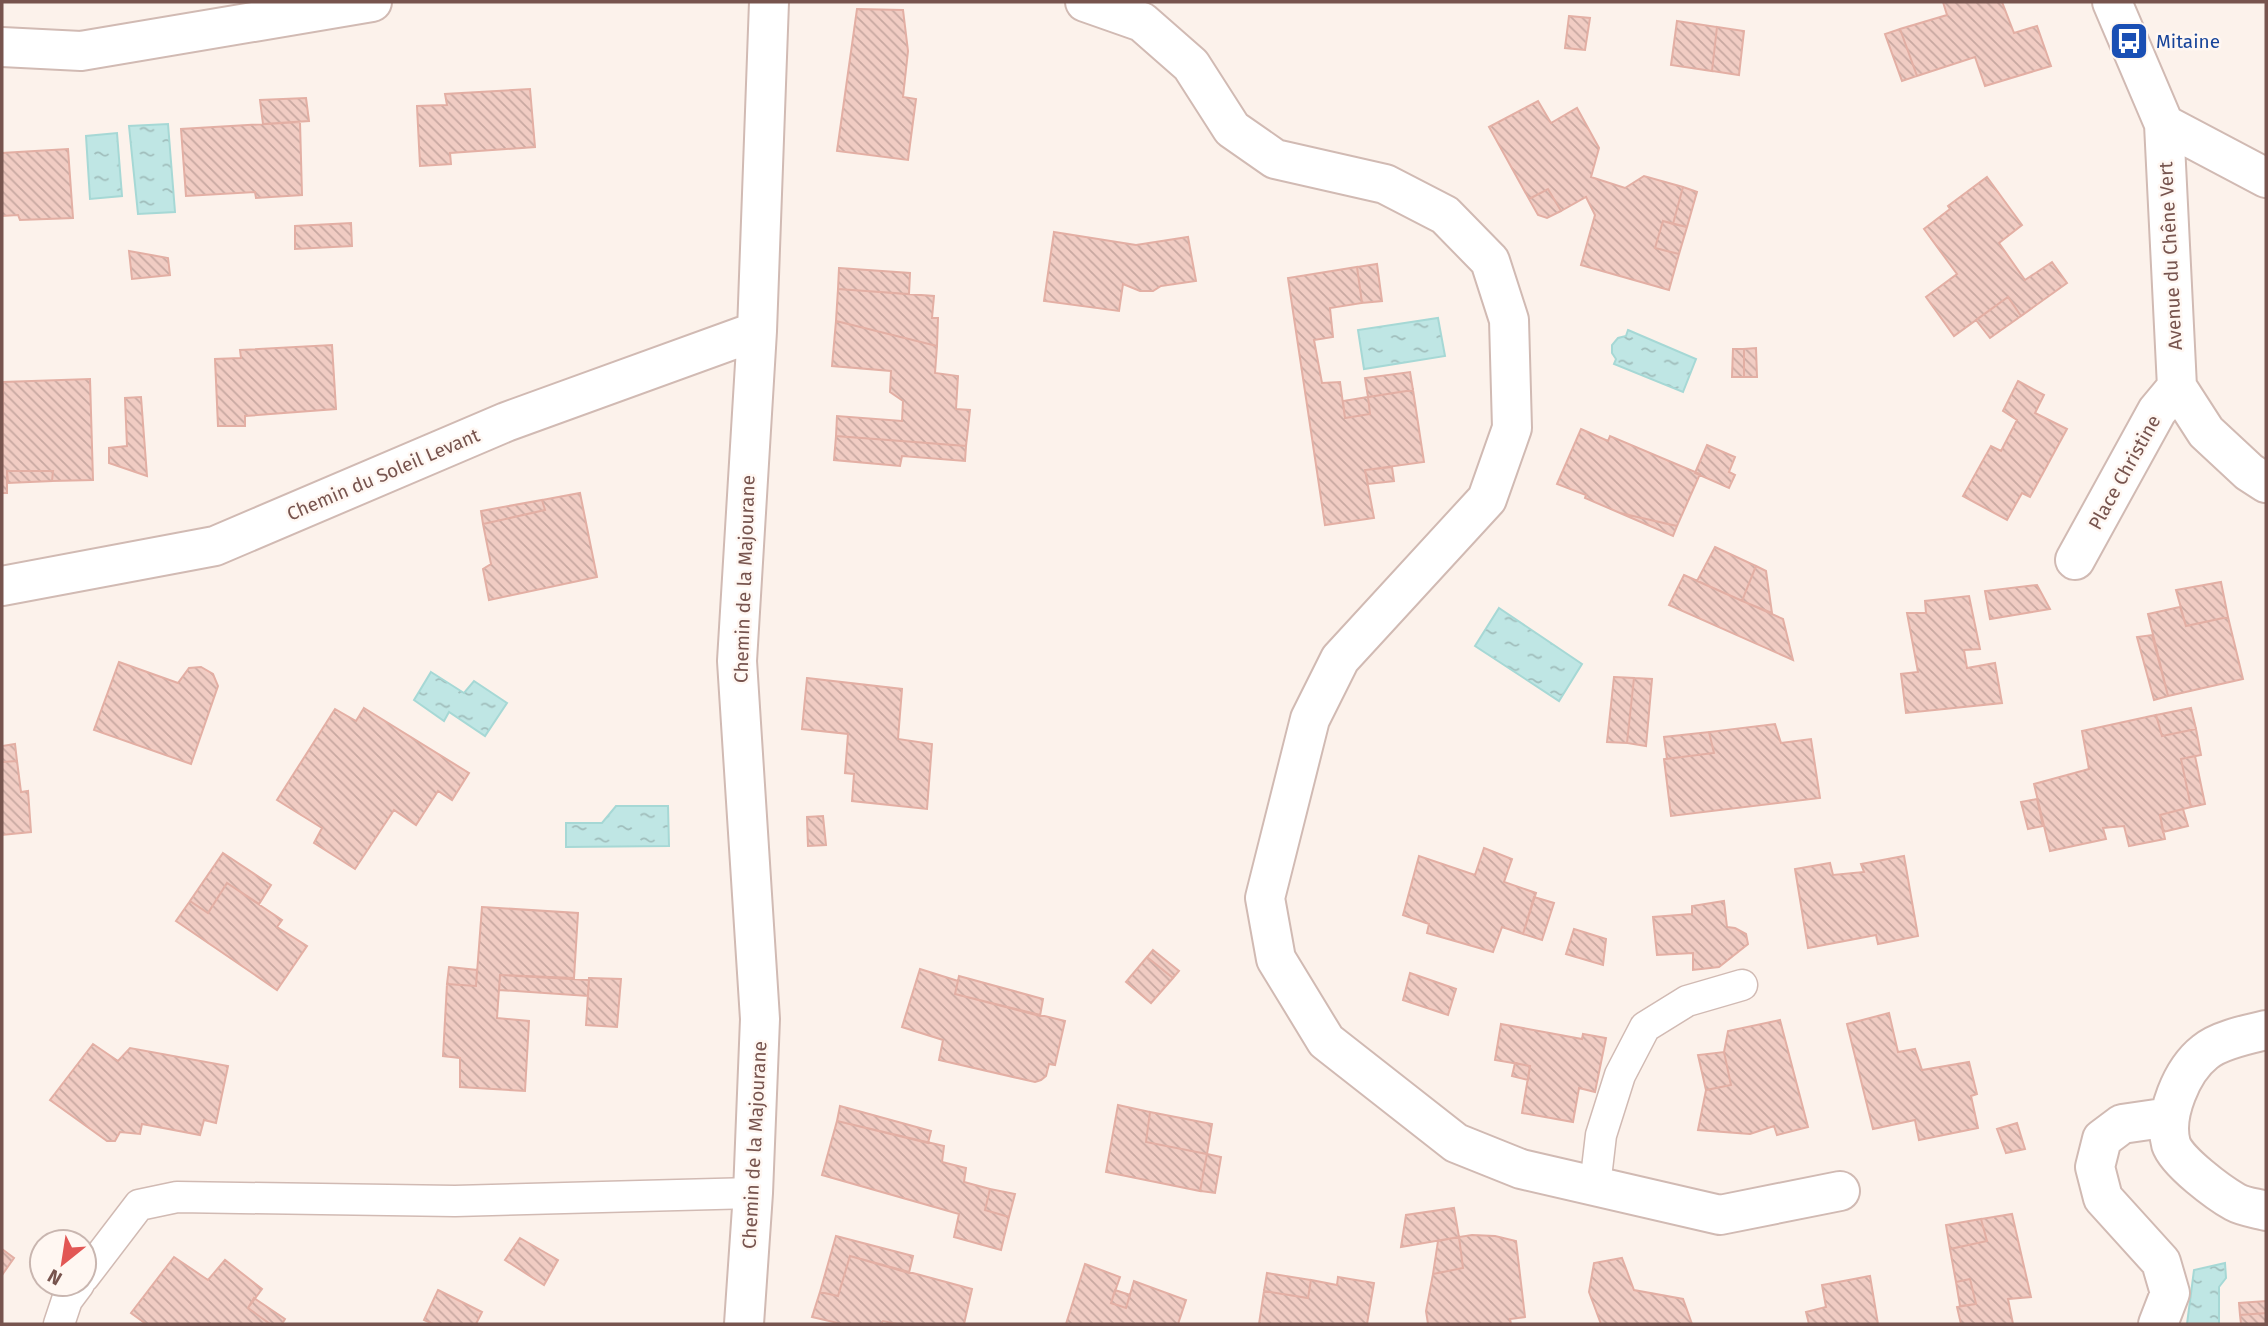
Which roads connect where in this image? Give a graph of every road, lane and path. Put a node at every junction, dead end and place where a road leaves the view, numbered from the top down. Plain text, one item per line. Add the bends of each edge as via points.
1 (372, 2) edge
2 (769, 2) edge
3 (1085, 2) edge
4 (2112, 2) edge
5 (2, 47) edge
6 (2164, 124) junction
7 (2266, 178) edge
8 (757, 331) junction
9 (2177, 387) junction
10 (2266, 483) edge
11 (2075, 560) dead end
12 (2, 586) edge
13 (1742, 985) dead end
14 (2266, 1030) edge
15 (2170, 1116) junction
16 (1595, 1186) junction
17 (1840, 1191) dead end
18 (753, 1193) junction
19 (2266, 1211) edge
20 (98, 1259) edge
21 (68, 1298) edge
22 (59, 1324) edge
23 (744, 1324) edge
24 (2158, 1324) edge

1 - 5 street via 81,51
2 - 8 street, Chemin de la Majourane
3 - 16 street via 1142,22 1191,65 1232,129 1275,159 1385,184 1445,215 1490,261 1509,320 1512,428 1487,499 1340,659 1310,719 1265,898 1276,960 1326,1041 1456,1143 1521,1169
4 - 6 street, Avenue du Chêne Vert
6 - 7 street
6 - 9 street, Avenue du Chêne Vert
8 - 12 street, Chemin du Soleil Levant via 506,422 215,546
8 - 18 street, Chemin de la Majourane via 737,661 760,1019
9 - 10 street, Avenue du Chêne Vert via 2206,432
9 - 11 street, Place Christine via 2157,411
13 - 16 lane via 1687,1001 1645,1027 1620,1075 1601,1135
14 - 15 street via 2206,1051 2180,1082
15 - 19 street via 2172,1146 2199,1178 2237,1204
15 - 24 street via 2122,1124 2102,1139 2095,1167 2103,1198 2161,1262 2170,1293
16 - 17 street via 1720,1215
18 - 20 lane via 455,1200 177,1197 139,1205
18 - 23 street, Chemin de la Majourane
21 - 22 lane

